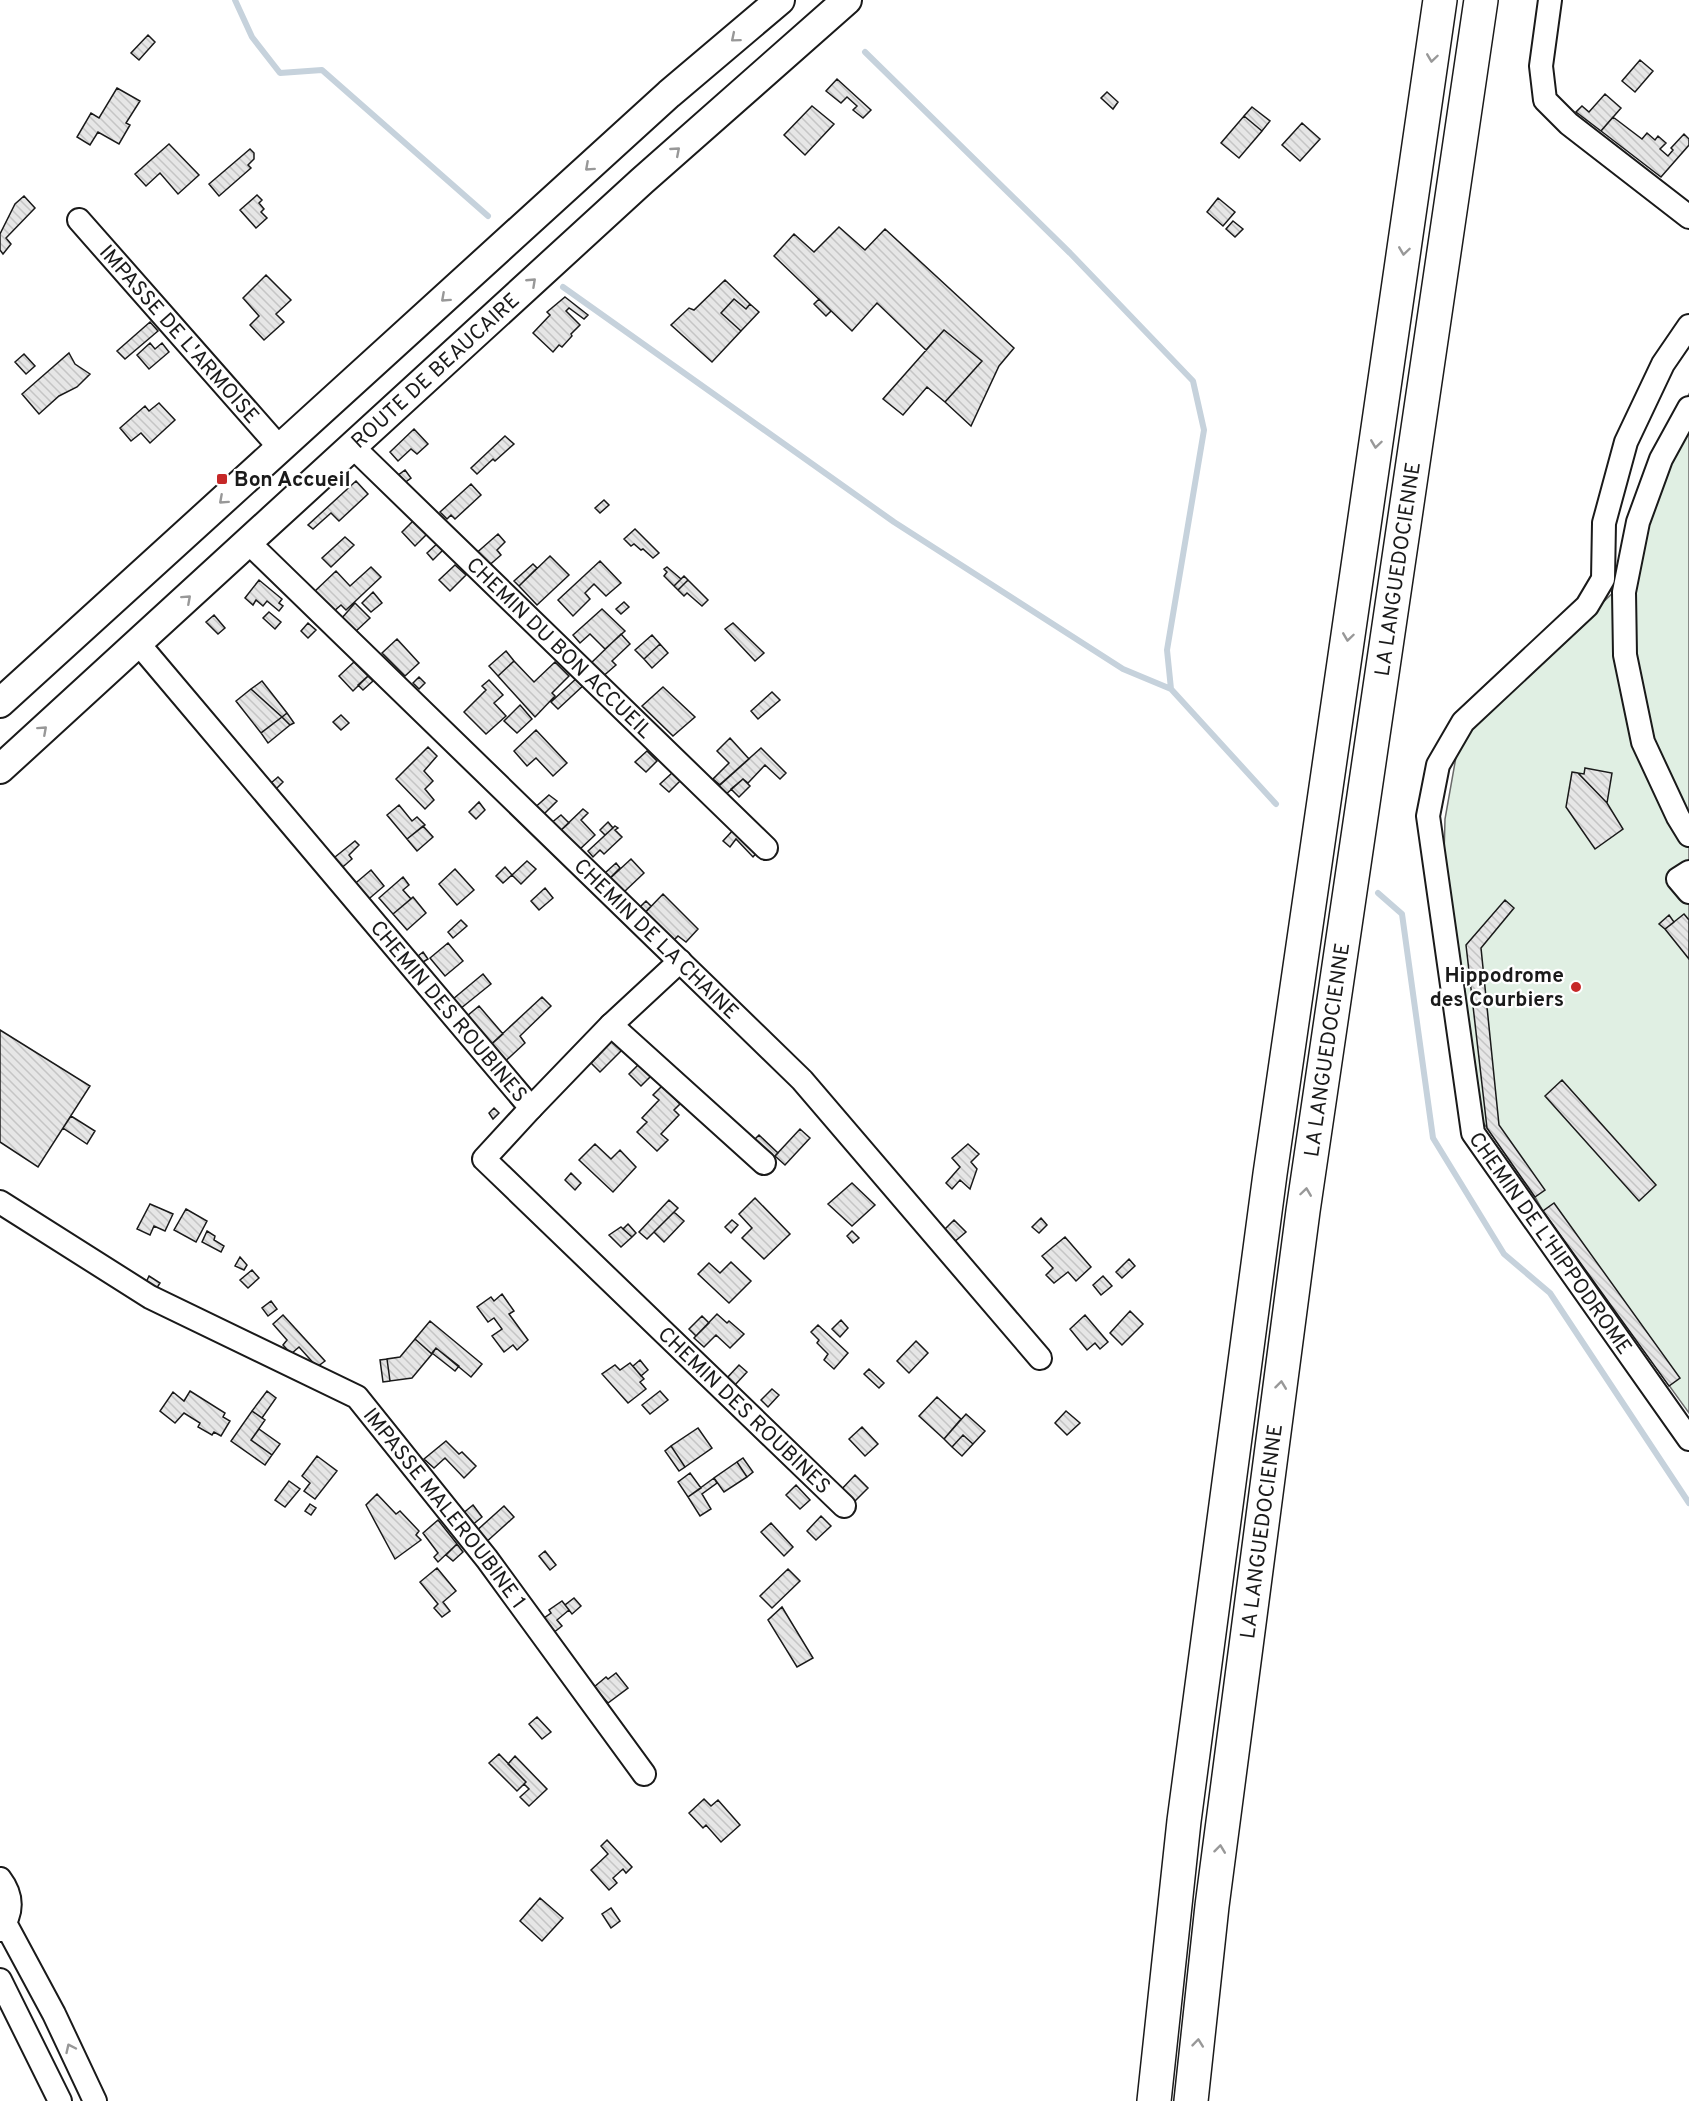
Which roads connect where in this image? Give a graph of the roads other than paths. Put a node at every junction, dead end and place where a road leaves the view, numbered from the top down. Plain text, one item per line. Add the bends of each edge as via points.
1 (780, 0) edge
2 (847, 0) edge
3 (1440, 0) edge
4 (1481, 0) edge
5 (1550, 0) edge
6 (1689, 217) edge
7 (79, 220) dead end
8 (1689, 326) edge
9 (1689, 408) edge
10 (353, 447) junction
11 (279, 448) junction
12 (249, 543) junction
13 (138, 643) junction
14 (38, 667) junction
15 (0, 692) edge
16 (0, 703) edge
17 (0, 769) edge
18 (1689, 835) edge
19 (766, 848) dead end
20 (1689, 872) edge
21 (1689, 892) edge
22 (680, 961) junction
23 (611, 1025) junction
24 (531, 1108) junction
25 (764, 1163) dead end
26 (0, 1202) edge
27 (1040, 1358) dead end
28 (1689, 1439) edge
29 (844, 1506) dead end
30 (644, 1774) dead end
31 (0, 1879) edge
32 (3, 1927) edge
33 (0, 1980) edge
34 (60, 2101) edge
35 (95, 2101) edge
36 (1154, 2101) edge
37 (1191, 2101) edge

1 -> 11 main road via 669,94
10 -> 2 main road, ROUTE DE BEAUCAIRE
3 -> 36 highway, LA LANGUEDOCIENNE via 1270,1174 1184,1821
37 -> 4 highway, LA LANGUEDOCIENNE via 1212,1906 1303,1211
5 - 6 street via 1541,66 1545,100 1569,124
7 - 11 street, IMPASSE DE L'ARMOISE
8 - 28 street, CHEMIN DE L'HIPPODROME via 1664,364 1626,442 1604,523 1604,579 1587,606 1463,722 1438,765 1428,816 1473,1133
9 - 18 street via 1661,459 1638,522 1624,592 1625,655 1643,742
10 - 12 main road, ROUTE DE BEAUCAIRE
10 - 19 street, CHEMIN DU BON ACCUEIL
11 -> 14 main road
13 -> 12 main road, ROUTE DE BEAUCAIRE
12 - 22 street, CHEMIN DE LA CHAINE
17 -> 13 main road, ROUTE DE BEAUCAIRE
13 - 24 street, CHEMIN DES ROUBINES
14 - 15 street
14 - 16 main road
20 - 21 street via 1678,879
22 - 23 street
22 - 27 street, CHEMIN DE LA CHAINE via 802,1080
23 - 24 street
23 - 25 street
24 - 29 street, CHEMIN DES ROUBINES via 484,1159
26 - 30 street, IMPASSE MALEROUBINE 1 via 150,1297 357,1397 487,1559
31 - 32 street via 10,1901 10,1913
35 -> 32 street via 54,2014
33 - 34 street

